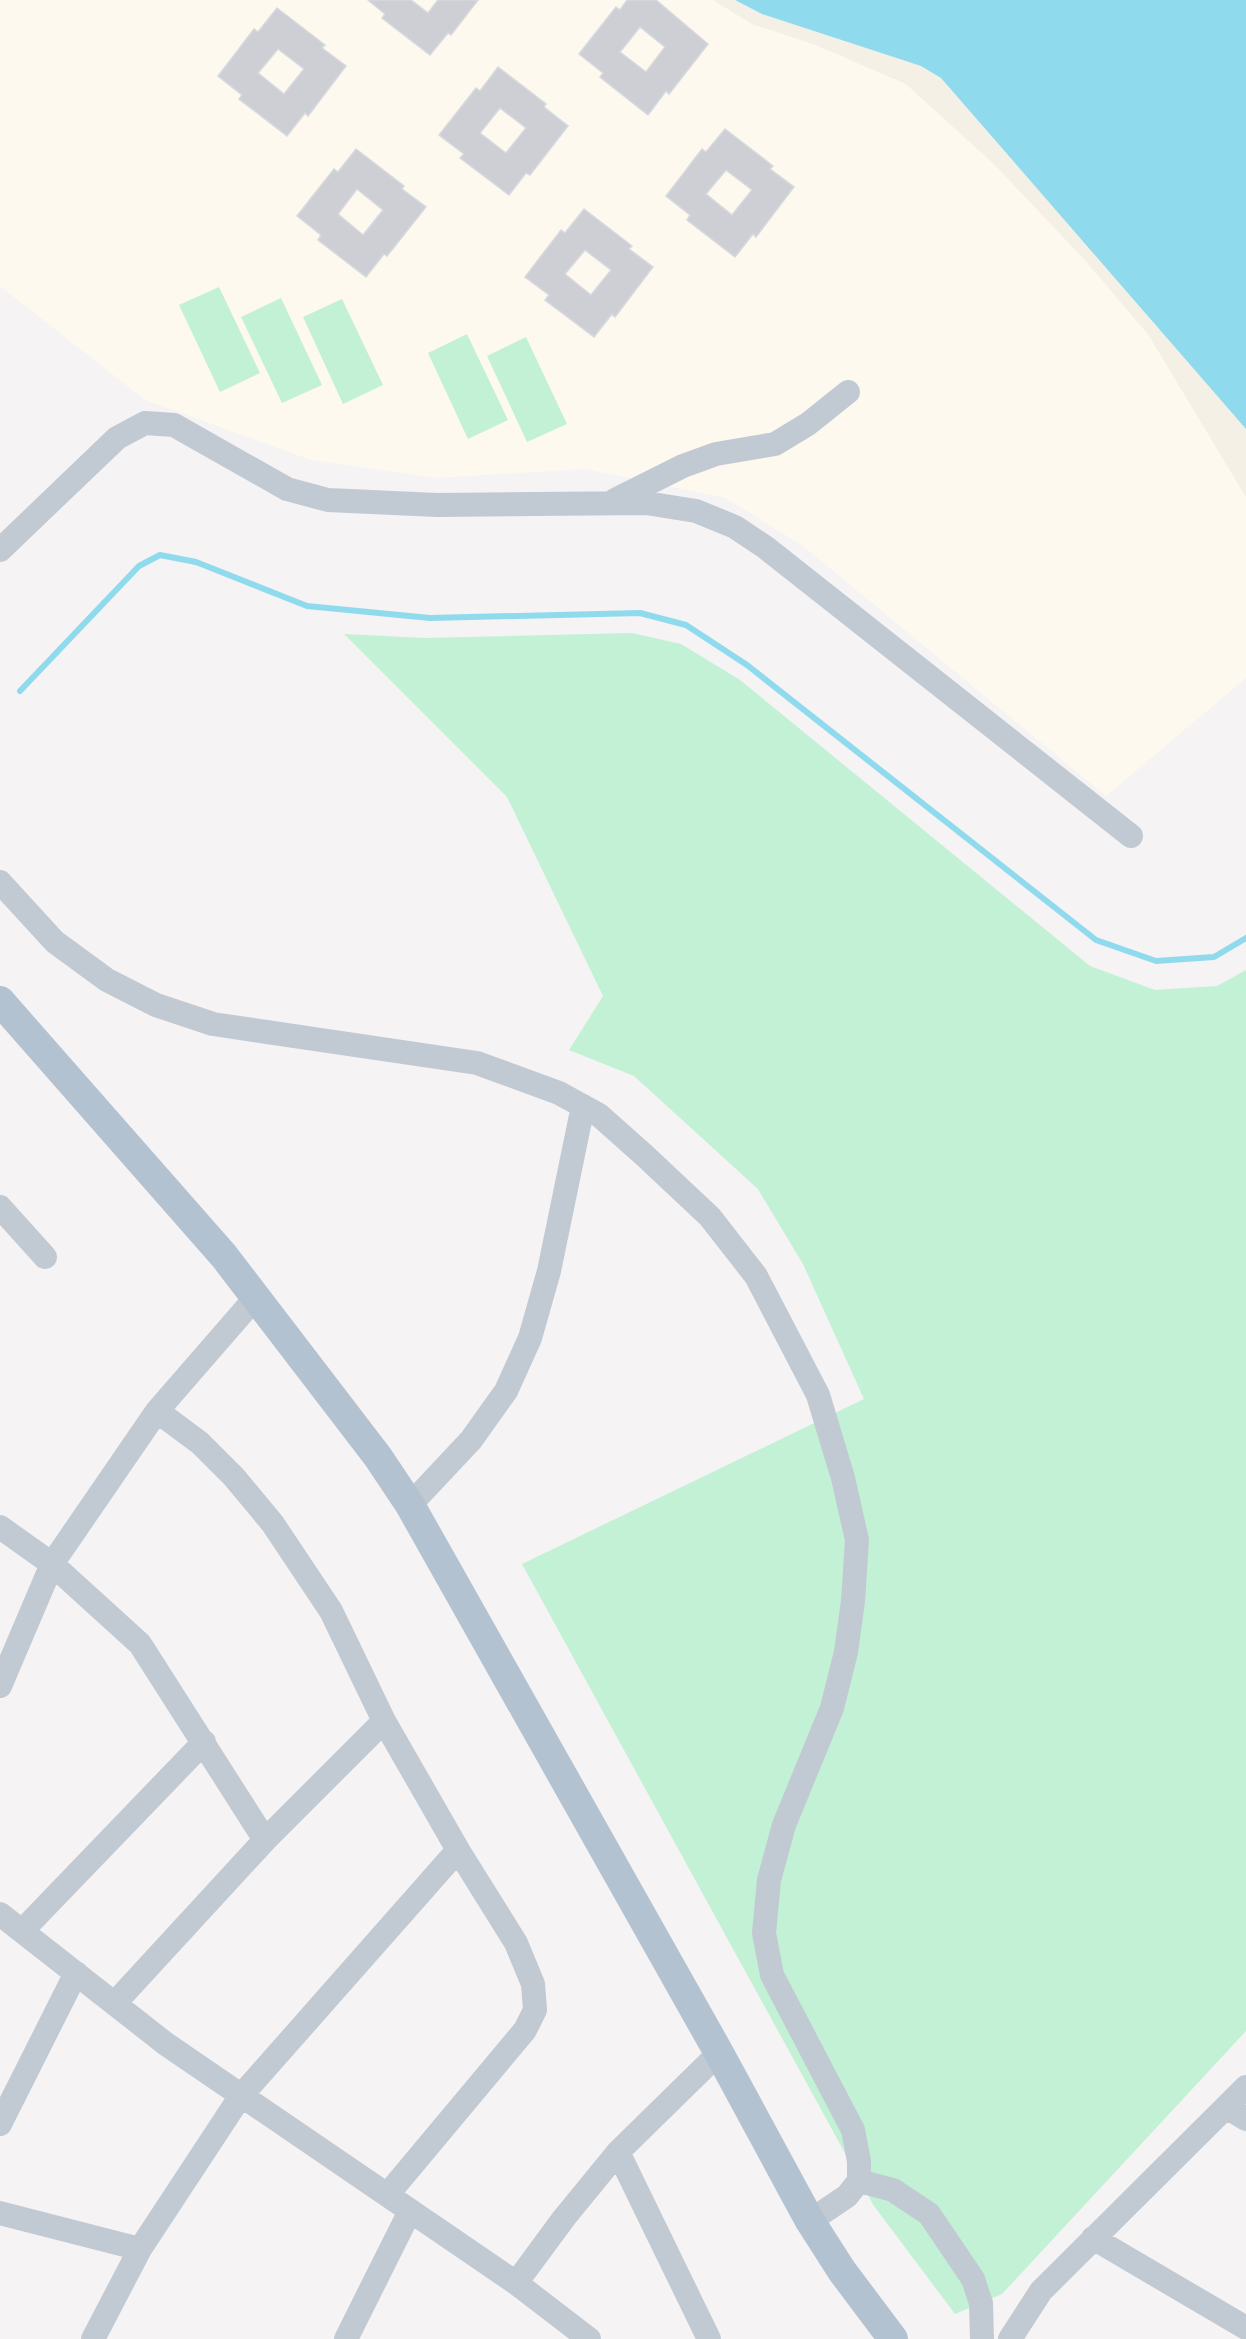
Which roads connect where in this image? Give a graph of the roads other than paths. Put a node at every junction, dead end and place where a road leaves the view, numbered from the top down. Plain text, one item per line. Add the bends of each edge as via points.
1 (848, 392) dead end
2 (608, 503) junction
3 (0, 550) edge
4 (1131, 836) dead end
5 (0, 882) edge
6 (0, 1001) edge
7 (583, 1106) junction
8 (0, 1207) edge
9 (45, 1257) dead end
10 (256, 1297) junction
11 (157, 1411) junction
12 (410, 1504) junction
13 (0, 1527) edge
14 (52, 1564) junction
15 (0, 1686) edge
16 (384, 1721) junction
17 (204, 1742) junction
18 (266, 1840) junction
19 (458, 1850) junction
20 (0, 1914) edge
21 (22, 1931) junction
22 (76, 1973) junction
23 (115, 2003) junction
24 (719, 2053) junction
25 (1246, 2087) edge
26 (240, 2097) junction
27 (1236, 2113) edge
28 (0, 2124) edge
29 (618, 2152) junction
30 (859, 2181) junction
31 (388, 2194) junction
32 (410, 2211) junction
33 (0, 2213) edge
34 (810, 2222) junction
35 (1093, 2238) junction
36 (140, 2249) junction
37 (516, 2283) junction
38 (1246, 2328) edge
39 (93, 2339) edge
40 (346, 2339) edge
41 (589, 2339) edge
42 (708, 2339) edge
43 (893, 2339) edge
44 (982, 2339) edge
45 (1010, 2339) edge

1 - 2 street via 776,444 716,454
2 - 3 street via 437,506 328,500 287,489 174,425 145,423 117,438
2 - 4 street via 646,503 696,511 735,527
5 - 7 street via 56,942 107,980 156,1005 213,1024 477,1063 559,1093
6 - 10 main road
7 - 12 street via 549,1271 530,1338 506,1391 471,1440
7 - 30 street via 599,1115 710,1217 756,1276 818,1395 843,1478 857,1540 846,1652 832,1708 784,1825 769,1880 764,1933 772,1975 853,2130
8 - 9 street
10 - 11 street
10 - 12 main road
11 - 14 street
11 - 16 street via 200,1443 234,1477 279,1533 331,1611
12 - 24 main road
13 - 14 street
14 - 15 street
14 - 17 street via 140,1644
16 - 18 street
16 - 19 street
17 - 18 street
17 - 21 street
18 - 23 street
19 - 26 street
19 - 31 street via 516,1943 534,1984 535,2010 525,2030
20 - 21 street
21 - 22 street
22 - 23 street
22 - 28 street
23 - 26 street
24 - 29 street
24 - 34 main road
25 - 27 street
26 - 31 street
26 - 36 street
27 - 35 street
29 - 37 street
29 - 42 street
30 - 34 street via 847,2196
30 - 44 street via 893,2190 929,2214 973,2279 981,2303
31 - 32 street
32 - 37 street
32 - 40 street
33 - 36 street
34 - 43 main road
35 - 38 street
35 - 45 street via 1041,2291
36 - 39 street
37 - 41 street

